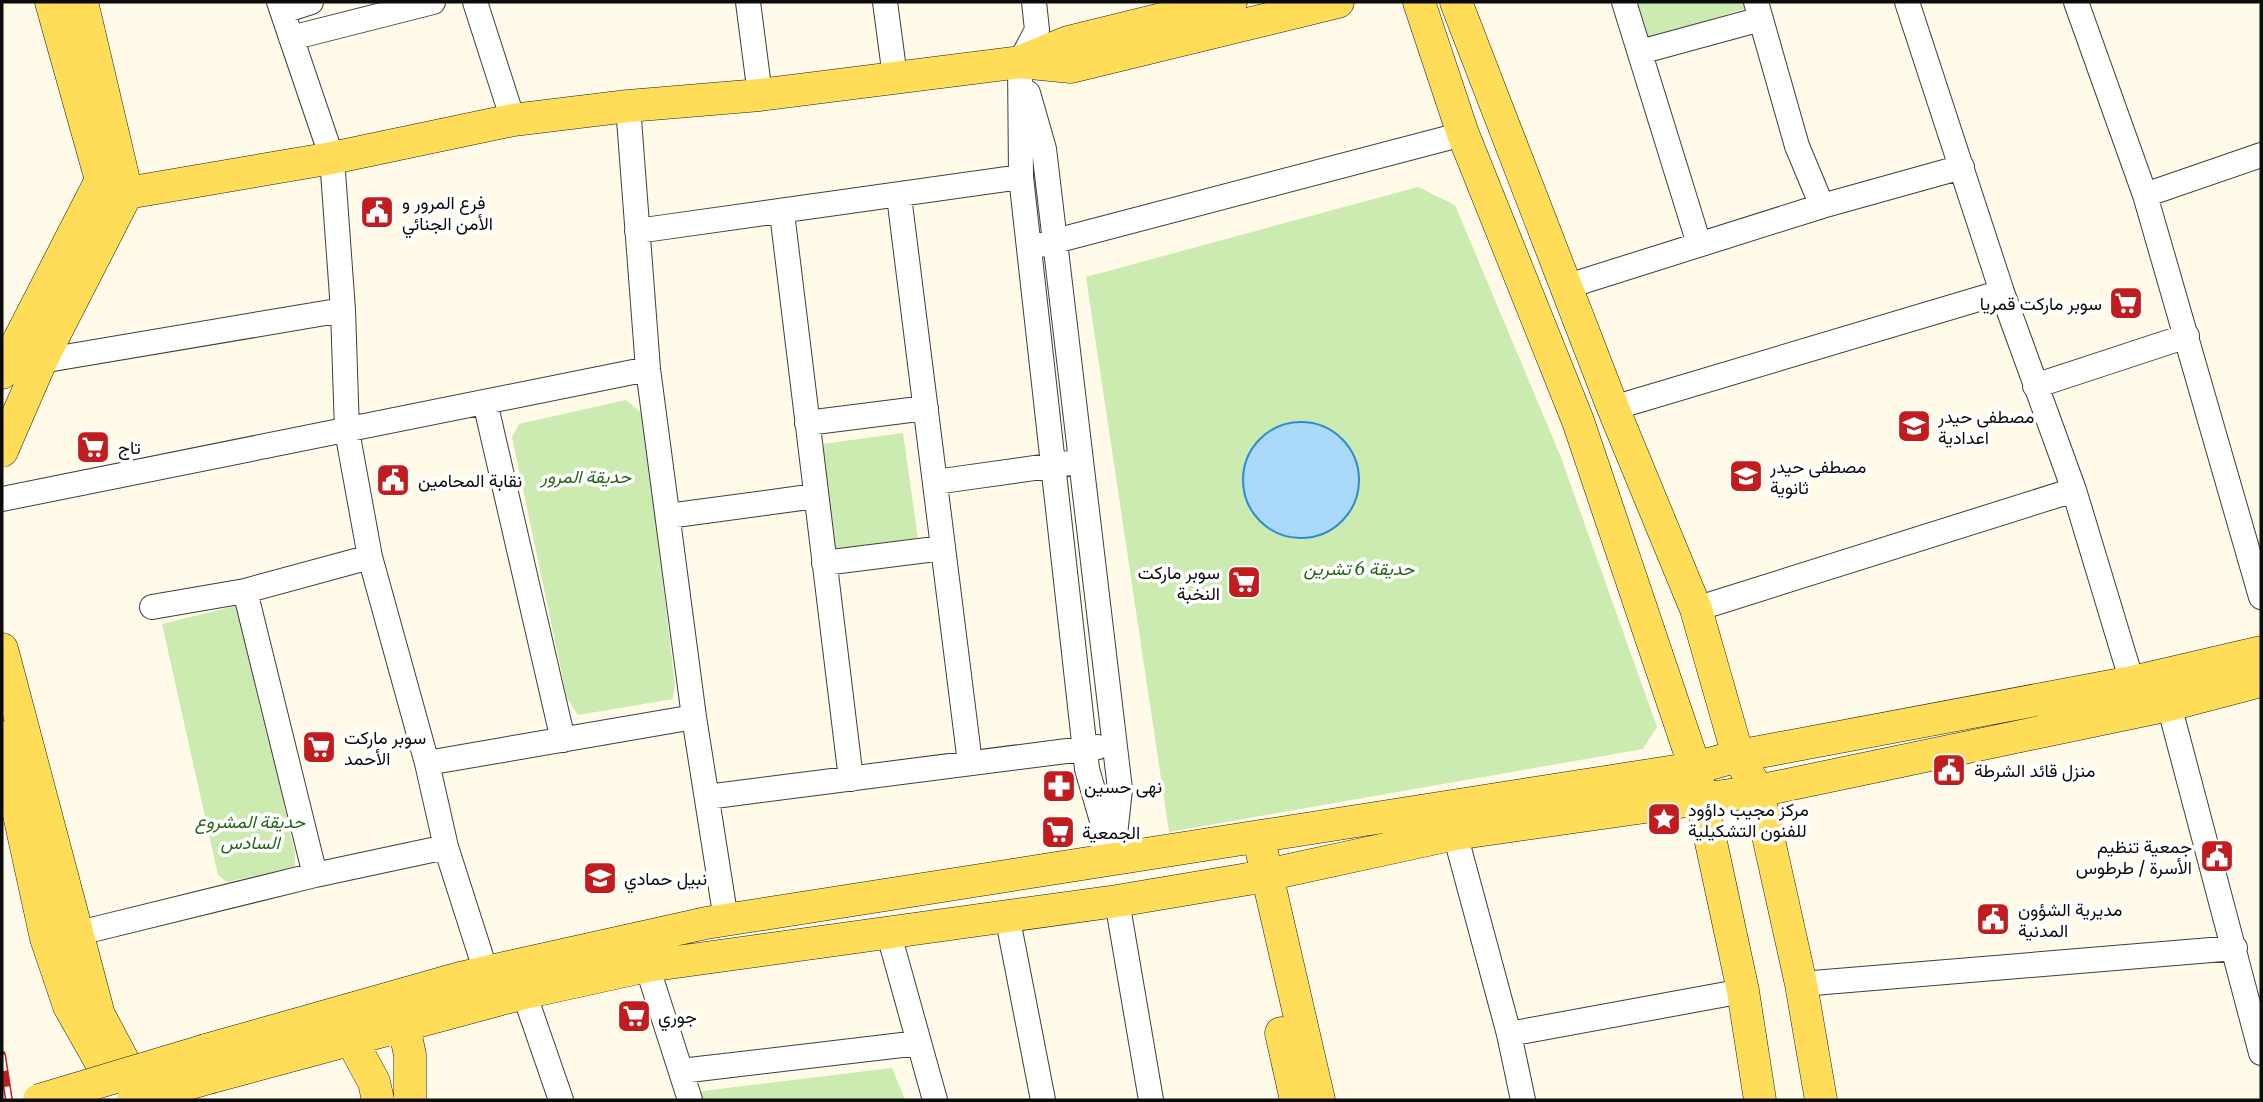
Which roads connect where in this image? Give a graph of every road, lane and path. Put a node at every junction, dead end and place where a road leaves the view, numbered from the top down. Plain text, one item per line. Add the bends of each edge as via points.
1 (51, 2) edge
2 (82, 2) edge
3 (311, 2) edge
4 (433, 2) edge
5 (475, 2) edge
6 (748, 2) edge
7 (885, 2) edge
8 (1034, 2) edge
9 (1231, 2) edge
10 (1338, 2) edge
11 (1419, 2) edge
12 (1456, 2) edge
13 (1624, 2) edge
14 (1908, 2) edge
15 (2076, 2) edge
16 (281, 6) edge
17 (1758, 10) edge
18 (292, 38) junction
19 (1640, 52) junction
20 (1020, 62) junction
21 (895, 77) junction
22 (760, 95) junction
23 (628, 106) junction
24 (513, 120) junction
25 (1500, 120) junction
26 (1463, 134) junction
27 (2261, 155) edge
28 (332, 159) junction
29 (1962, 167) junction
30 (1021, 177) junction
31 (114, 187) junction
32 (2145, 195) junction
33 (899, 196) junction
34 (1822, 206) junction
35 (782, 213) junction
36 (637, 231) junction
37 (1054, 241) junction
38 (1699, 244) junction
39 (1029, 247) junction
40 (1565, 287) junction
41 (2002, 292) junction
42 (343, 310) junction
43 (2187, 336) junction
44 (41, 361) junction
45 (3, 368) edge
46 (648, 369) junction
47 (2035, 386) junction
48 (485, 402) junction
49 (926, 408) junction
50 (1613, 408) junction
51 (1578, 421) junction
52 (807, 422) junction
53 (346, 431) junction
54 (2, 450) edge
55 (1081, 461) junction
56 (1053, 466) junction
57 (935, 482) junction
58 (2074, 490) junction
59 (816, 496) junction
60 (2, 499) edge
61 (668, 516) junction
62 (943, 548) junction
63 (370, 557) junction
64 (824, 563) junction
65 (245, 591) junction
66 (2261, 597) edge
67 (152, 607) dead end
68 (1696, 609) junction
69 (2, 649) edge
70 (2261, 652) edge
71 (2261, 681) edge
72 (2132, 682) junction
73 (2169, 705) junction
74 (694, 717) junction
75 (2, 737) edge
76 (563, 740) junction
77 (1114, 744) junction
78 (1085, 749) junction
79 (1738, 756) junction
80 (427, 763) junction
81 (970, 763) junction
82 (851, 779) junction
83 (1698, 782) junction
84 (1758, 790) junction
85 (707, 797) junction
86 (1455, 834) junction
87 (1247, 839) junction
88 (446, 847) junction
89 (1113, 859) junction
90 (315, 875) junction
91 (1257, 876) junction
92 (1117, 901) junction
93 (1007, 915) junction
94 (726, 920) junction
95 (888, 931) junction
96 (79, 933) junction
97 (2235, 948) junction
98 (647, 965) junction
99 (486, 972) junction
100 (1801, 984) junction
101 (1743, 991) junction
102 (524, 993) junction
103 (337, 1012) junction
104 (404, 1027) junction
105 (1509, 1034) junction
106 (350, 1040) junction
107 (919, 1043) junction
108 (2261, 1053) edge
109 (209, 1064) junction
110 (681, 1071) junction
111 (38, 1100) edge
112 (122, 1100) edge
113 (133, 1100) edge
114 (144, 1100) edge
115 (378, 1100) edge
116 (411, 1100) edge
117 (561, 1100) edge
118 (691, 1100) edge
119 (935, 1100) edge
120 (1043, 1100) edge
121 (1151, 1100) edge
122 (1296, 1100) edge
123 (1319, 1100) edge
124 (1523, 1100) edge
125 (1760, 1100) edge
126 (1821, 1100) edge

1 - 31 main road
2 - 31 main road
3 - 16 street
4 - 18 street
5 - 24 street
6 - 22 street
7 - 21 street
8 - 20 street via 1037,30
9 - 20 main road via 1068,42
10 - 20 main road via 1071,67
11 - 26 main road
12 - 25 main road
13 - 19 street
14 - 29 street
15 - 32 street
16 - 18 street
17 - 19 street
17 - 34 street via 1797,146
18 - 28 street
19 - 38 street
20 - 21 main road
20 - 30 street
20 - 37 street via 1044,149
21 - 22 main road
22 - 23 main road
23 - 24 main road
23 - 36 street
24 - 28 main road
25 - 26 main road
25 - 40 main road
26 - 37 street
26 - 51 main road
27 - 32 street
28 - 31 main road
28 - 42 street
29 - 34 street
29 - 41 street
30 - 33 street
30 - 39 street
31 - 44 main road
31 - 45 main road
32 - 43 street
33 - 35 street
33 - 49 street
34 - 38 street
35 - 36 street
35 - 52 street
36 - 46 street
37 - 39 street
37 - 55 street
38 - 40 street
39 - 56 street
40 - 50 main road
41 - 47 street
41 - 50 street
42 - 44 street
42 - 53 street
43 - 47 street
43 - 66 street
44 - 54 main road
46 - 48 street
46 - 61 street
47 - 58 street
48 - 53 street
48 - 76 street
49 - 52 street
49 - 57 street
50 - 51 main road
50 - 68 main road
51 - 83 main road
52 - 59 street
53 - 60 street
53 - 63 street
55 - 56 street
55 - 77 street
56 - 57 street
56 - 78 street
57 - 62 street
58 - 68 street
58 - 72 street
59 - 61 street
59 - 64 street
61 - 74 street
62 - 64 street
62 - 81 street
63 - 65 street
63 - 80 street
64 - 82 street
65 - 67 street
65 - 90 street
68 - 79 main road
69 - 96 main road
70 - 72 main road
71 - 73 main road
72 - 79 main road
73 - 84 main road
73 - 97 street
74 - 76 street
74 - 85 street
75 - 112 main road via 46,938 69,1006
76 - 80 street
77 - 78 street
77 - 89 street via 1119,789
78 - 81 street
78 - 89 street
79 - 83 main road
79 - 84 main road
80 - 88 street
81 - 82 street
82 - 85 street
83 - 84 main road
83 - 86 main road
83 - 87 main road
83 - 101 main road
84 - 100 main road
85 - 94 street
86 - 91 main road
86 - 105 street
87 - 89 main road
87 - 91 main road
88 - 90 street
88 - 99 street
89 - 92 main road
89 - 94 main road
90 - 96 street
91 - 92 main road
91 - 122 main road
91 - 123 main road
92 - 93 main road
92 - 121 street
93 - 95 main road
93 - 120 street
94 - 99 main road
95 - 98 main road
95 - 107 street
96 - 114 main road via 99,1015
97 - 100 street
97 - 108 street
98 - 102 main road
98 - 110 street
99 - 103 main road
100 - 126 main road
101 - 105 street
101 - 125 main road
102 - 104 main road
102 - 117 street
103 - 106 main road
103 - 109 main road
104 - 106 main road
104 - 116 main road
105 - 124 street
106 - 109 main road
106 - 115 main road via 374,1082
107 - 110 street
107 - 119 street
109 - 111 main road, bridge
109 - 113 main road, bridge
110 - 118 street

